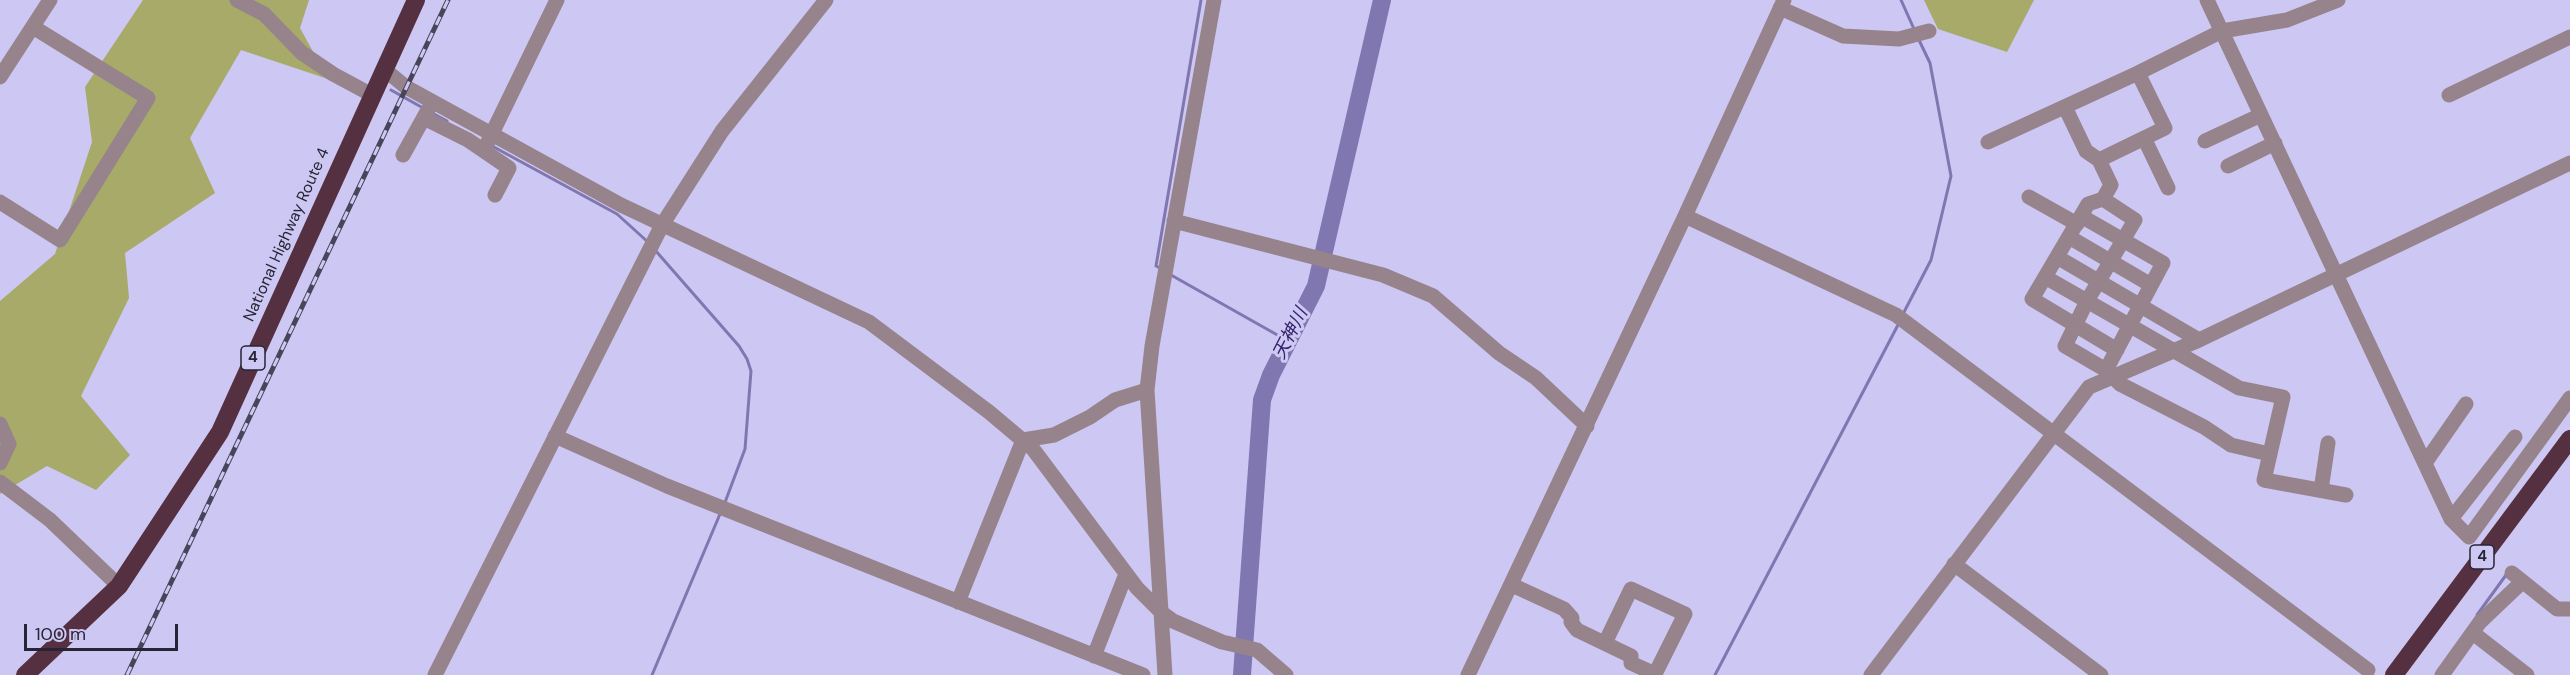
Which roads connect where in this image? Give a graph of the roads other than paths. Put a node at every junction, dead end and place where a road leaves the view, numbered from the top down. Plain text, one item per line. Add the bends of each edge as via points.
1 (50, 0) edge
2 (237, 0) edge
3 (416, 0) edge
4 (557, 0) edge
5 (826, 0) edge
6 (1214, 0) edge
7 (2207, 0) edge
8 (2338, 0) edge
9 (1782, 4) edge
10 (33, 27) junction
11 (1929, 31) dead end
12 (2222, 32) junction
13 (2570, 37) edge
14 (384, 69) junction
15 (2138, 73) junction
16 (0, 77) edge
17 (372, 95) junction
18 (2449, 95) dead end
19 (2065, 107) junction
20 (428, 110) junction
21 (2261, 115) junction
22 (2144, 138) junction
23 (489, 141) junction
24 (2205, 141) dead end
25 (1988, 142) dead end
26 (2275, 143) junction
27 (403, 155) dead end
28 (2099, 160) junction
29 (2570, 163) edge
30 (2228, 166) dead end
31 (2168, 188) dead end
32 (495, 195) dead end
33 (2029, 197) dead end
34 (2103, 199) junction
35 (0, 202) edge
36 (1685, 216) junction
37 (1174, 221) junction
38 (662, 225) junction
39 (2076, 225) junction
40 (2122, 241) junction
41 (2058, 257) junction
42 (2110, 261) junction
43 (2337, 275) junction
44 (2045, 277) junction
45 (2099, 281) junction
46 (2151, 285) junction
47 (2087, 301) junction
48 (2140, 304) junction
49 (2128, 324) junction
50 (2075, 325) junction
51 (2199, 340) junction
52 (2117, 350) junction
53 (2172, 352) junction
54 (2109, 373) junction
55 (1147, 390) junction
56 (2570, 398) edge
57 (2466, 404) dead end
58 (0, 424) edge
59 (1587, 426) junction
60 (2053, 433) junction
61 (555, 436) junction
62 (2515, 437) dead end
63 (2570, 439) edge
64 (1023, 440) junction
65 (2328, 443) dead end
66 (2269, 454) junction
67 (0, 463) edge
68 (2425, 463) junction
69 (0, 482) edge
70 (2321, 490) junction
71 (2346, 495) dead end
72 (2451, 519) junction
73 (1954, 564) junction
74 (1126, 574) junction
75 (1512, 585) junction
76 (119, 586) junction
77 (958, 602) junction
78 (2570, 609) edge
79 (1161, 612) junction
80 (2473, 633) junction
81 (1605, 644) junction
82 (1094, 656) junction
83 (2368, 670) dead end
84 (1644, 673) edge
85 (2524, 674) edge
86 (25, 675) edge
87 (435, 675) edge
88 (1143, 675) edge
89 (1166, 675) edge
90 (1286, 675) edge
91 (1468, 675) edge
92 (1871, 675) edge
93 (2101, 675) edge
94 (2394, 675) edge
95 (2442, 675) edge

1 - 10 street
2 - 17 street via 264,14 302,53
3 - 14 highway, National Highway Route 4 / 4
4 - 23 street
5 - 38 street via 722,131
6 - 37 street
7 - 12 street
8 - 12 street via 2287,20
9 - 11 street via 1843,36 1899,39
9 - 36 street
10 - 16 street
10 - 35 street via 148,98 60,240
12 - 15 street
12 - 21 street
13 - 18 street
14 - 17 highway, National Highway Route 4 / 4
14 - 20 street
15 - 19 street
15 - 22 street via 2165,128
17 - 76 highway, National Highway Route 4 / 4 via 220,432
19 - 25 street
19 - 28 street via 2086,151
20 - 23 street
20 - 27 street
21 - 24 street
21 - 26 street
22 - 28 street
22 - 31 street
23 - 32 street via 509,168
23 - 38 street
26 - 30 street
26 - 43 street
28 - 34 street via 2111,185
29 - 43 street
33 - 39 street
34 - 39 street via 2088,204
34 - 40 street via 2135,220
36 - 59 street
36 - 60 street via 1901,319
37 - 55 street
37 - 59 street via 1383,275 1433,296 1499,353 1536,378
38 - 61 street
38 - 64 street via 869,322
39 - 40 street
39 - 41 street
39 - 42 street
40 - 42 street
40 - 46 street via 2163,263
41 - 44 street
41 - 45 street
42 - 45 street
42 - 46 street
43 - 51 street
43 - 68 street
44 - 47 street
44 - 50 street via 2032,299
45 - 47 street
45 - 48 street
46 - 48 street
47 - 49 street
47 - 50 street
48 - 49 street
48 - 51 street
49 - 52 street
49 - 53 street
50 - 52 street
50 - 54 street via 2064,346
51 - 53 street
52 - 54 street
53 - 54 street
53 - 66 street via 2239,388 2283,397
54 - 60 street via 2089,387
54 - 66 street via 2120,384 2231,445
55 - 64 street via 1115,400 1054,435
55 - 79 street
56 - 72 street via 2469,537
57 - 68 street
58 - 67 street via 9,444
59 - 75 street
60 - 73 street
60 - 83 street
61 - 77 street via 645,477
61 - 87 street
62 - 72 street
63 - 94 highway, 4
64 - 74 street via 1062,485
64 - 77 street
65 - 70 street
66 - 70 street via 2264,480
68 - 72 street
69 - 76 street via 50,520
70 - 71 street
73 - 92 street
73 - 93 street
74 - 79 street
74 - 82 street
75 - 81 street via 1564,609 1576,630
75 - 91 street
76 - 86 highway, National Highway Route 4 / 4
77 - 82 street
78 - 80 street via 2557,609 2517,577
79 - 89 street
79 - 90 street via 1222,642 1257,650
80 - 85 street
80 - 95 street
81 - 84 street via 1631,656 1631,663
81 - 84 street via 1631,589 1685,614 1655,674
82 - 88 street

